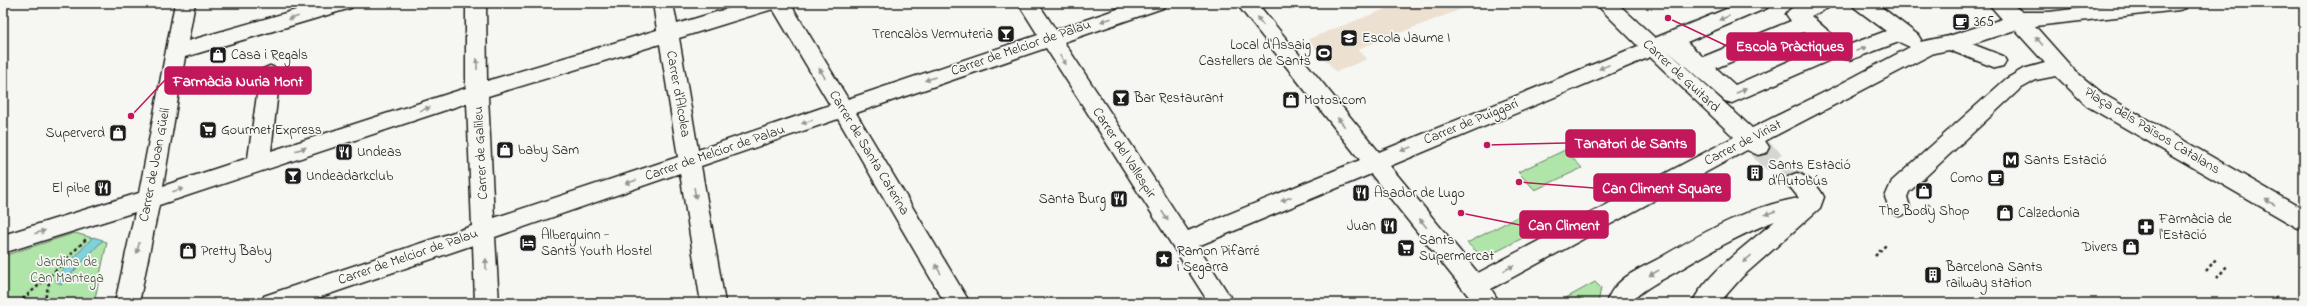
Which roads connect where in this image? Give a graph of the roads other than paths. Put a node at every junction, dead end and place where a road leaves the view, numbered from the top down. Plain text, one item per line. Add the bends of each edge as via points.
1 (185, 3) edge
2 (344, 3) edge
3 (476, 3) edge
4 (663, 3) edge
5 (768, 3) edge
6 (780, 3) edge
7 (1028, 3) edge
8 (1156, 3) edge
9 (1246, 3) edge
10 (1605, 3) edge
11 (1760, 3) edge
12 (1821, 3) edge
13 (1862, 3) edge
14 (1998, 3) edge
15 (2179, 3) edge
16 (2016, 17) junction
17 (1805, 23) junction
18 (669, 34) junction
19 (1893, 36) junction
20 (1049, 38) junction
21 (1672, 40) junction
22 (1950, 43) junction
23 (1651, 48) junction
24 (1836, 49) junction
25 (1923, 49) junction
26 (176, 52) junction
27 (1996, 61) dead end
28 (1700, 66) junction
29 (2061, 67) junction
30 (270, 74) dead end
31 (478, 92) junction
32 (844, 109) junction
33 (1754, 143) junction
34 (690, 161) junction
35 (258, 163) junction
36 (1373, 163) junction
37 (1797, 182) tunnel mouth
38 (149, 199) junction
39 (1810, 204) junction
40 (1909, 211) road end
41 (2304, 221) edge
42 (485, 231) junction
43 (1182, 243) junction
44 (3, 244) edge
45 (1481, 294) edge
46 (127, 303) edge
47 (273, 303) edge
48 (487, 303) edge
49 (713, 303) edge
50 (958, 303) edge
51 (1222, 303) edge
52 (1618, 303) edge
53 (1704, 303) edge

1 - 26 street, Carrer de Joan Güell
2 -> 26 street
31 -> 3 street, Carrer de Galileu
4 - 18 street, Carrer d'Alcolea
5 - 18 street
32 -> 6 street, Carrer de Santa Caterina
7 - 20 street, Carrer del Vallespir
8 -> 20 street, Carrer de Melcior de Palau
36 -> 9 street
10 - 23 street, Carrer de Guitard
11 -> 21 street, Carrer de Puiggarí
12 - 17 street via 1796,14
13 - 19 street
14 - 16 street, Plaça dels Països Catalans
15 - 16 street via 2049,19
16 - 22 street, Carrer de Viriat via 2008,25
29 -> 16 street, Plaça dels Països Catalans
17 - 24 street
17 - 28 street
18 - 31 street
18 - 34 street, Carrer d'Alcolea
24 -> 19 street via 1850,54
19 - 25 street
20 -> 32 street, Carrer de Melcior de Palau
20 -> 43 street, Carrer del Vallespir
21 - 23 street, Carrer de Puiggarí
21 - 28 street
22 - 25 street, Carrer de Viriat
22 - 27 street
23 - 33 street, Carrer de Guitard
23 -> 36 street, Carrer de Puiggarí
28 -> 24 street via 1732,95
25 - 33 street, Carrer de Viriat via 1868,77
26 - 38 street, Carrer de Joan Güell
29 - 40 street via 2024,77 2013,84 1900,187 1896,197
41 -> 29 street, Plaça dels Països Catalans via 2095,100
30 - 35 street
35 -> 31 street
31 - 42 street, Carrer de Galileu
32 -> 34 street, Carrer de Melcior de Palau
50 -> 32 street, Carrer de Santa Caterina
45 -> 33 street, Carrer de Viriat
34 -> 42 street, Carrer de Melcior de Palau
34 -> 49 street, Carrer d'Alcolea
38 -> 35 street
36 -> 43 street, Carrer de Puiggarí
45 -> 36 street
37 - 39 street via 1813,197
44 -> 38 street
38 -> 46 street, Carrer de Joan Güell
39 -> 52 street via 1775,211 1744,223 1633,285 1622,295
39 -> 53 street via 1734,270
42 - 47 street, Carrer de Melcior de Palau
48 -> 42 street, Carrer de Galileu
43 - 51 street, Carrer del Vallespir

